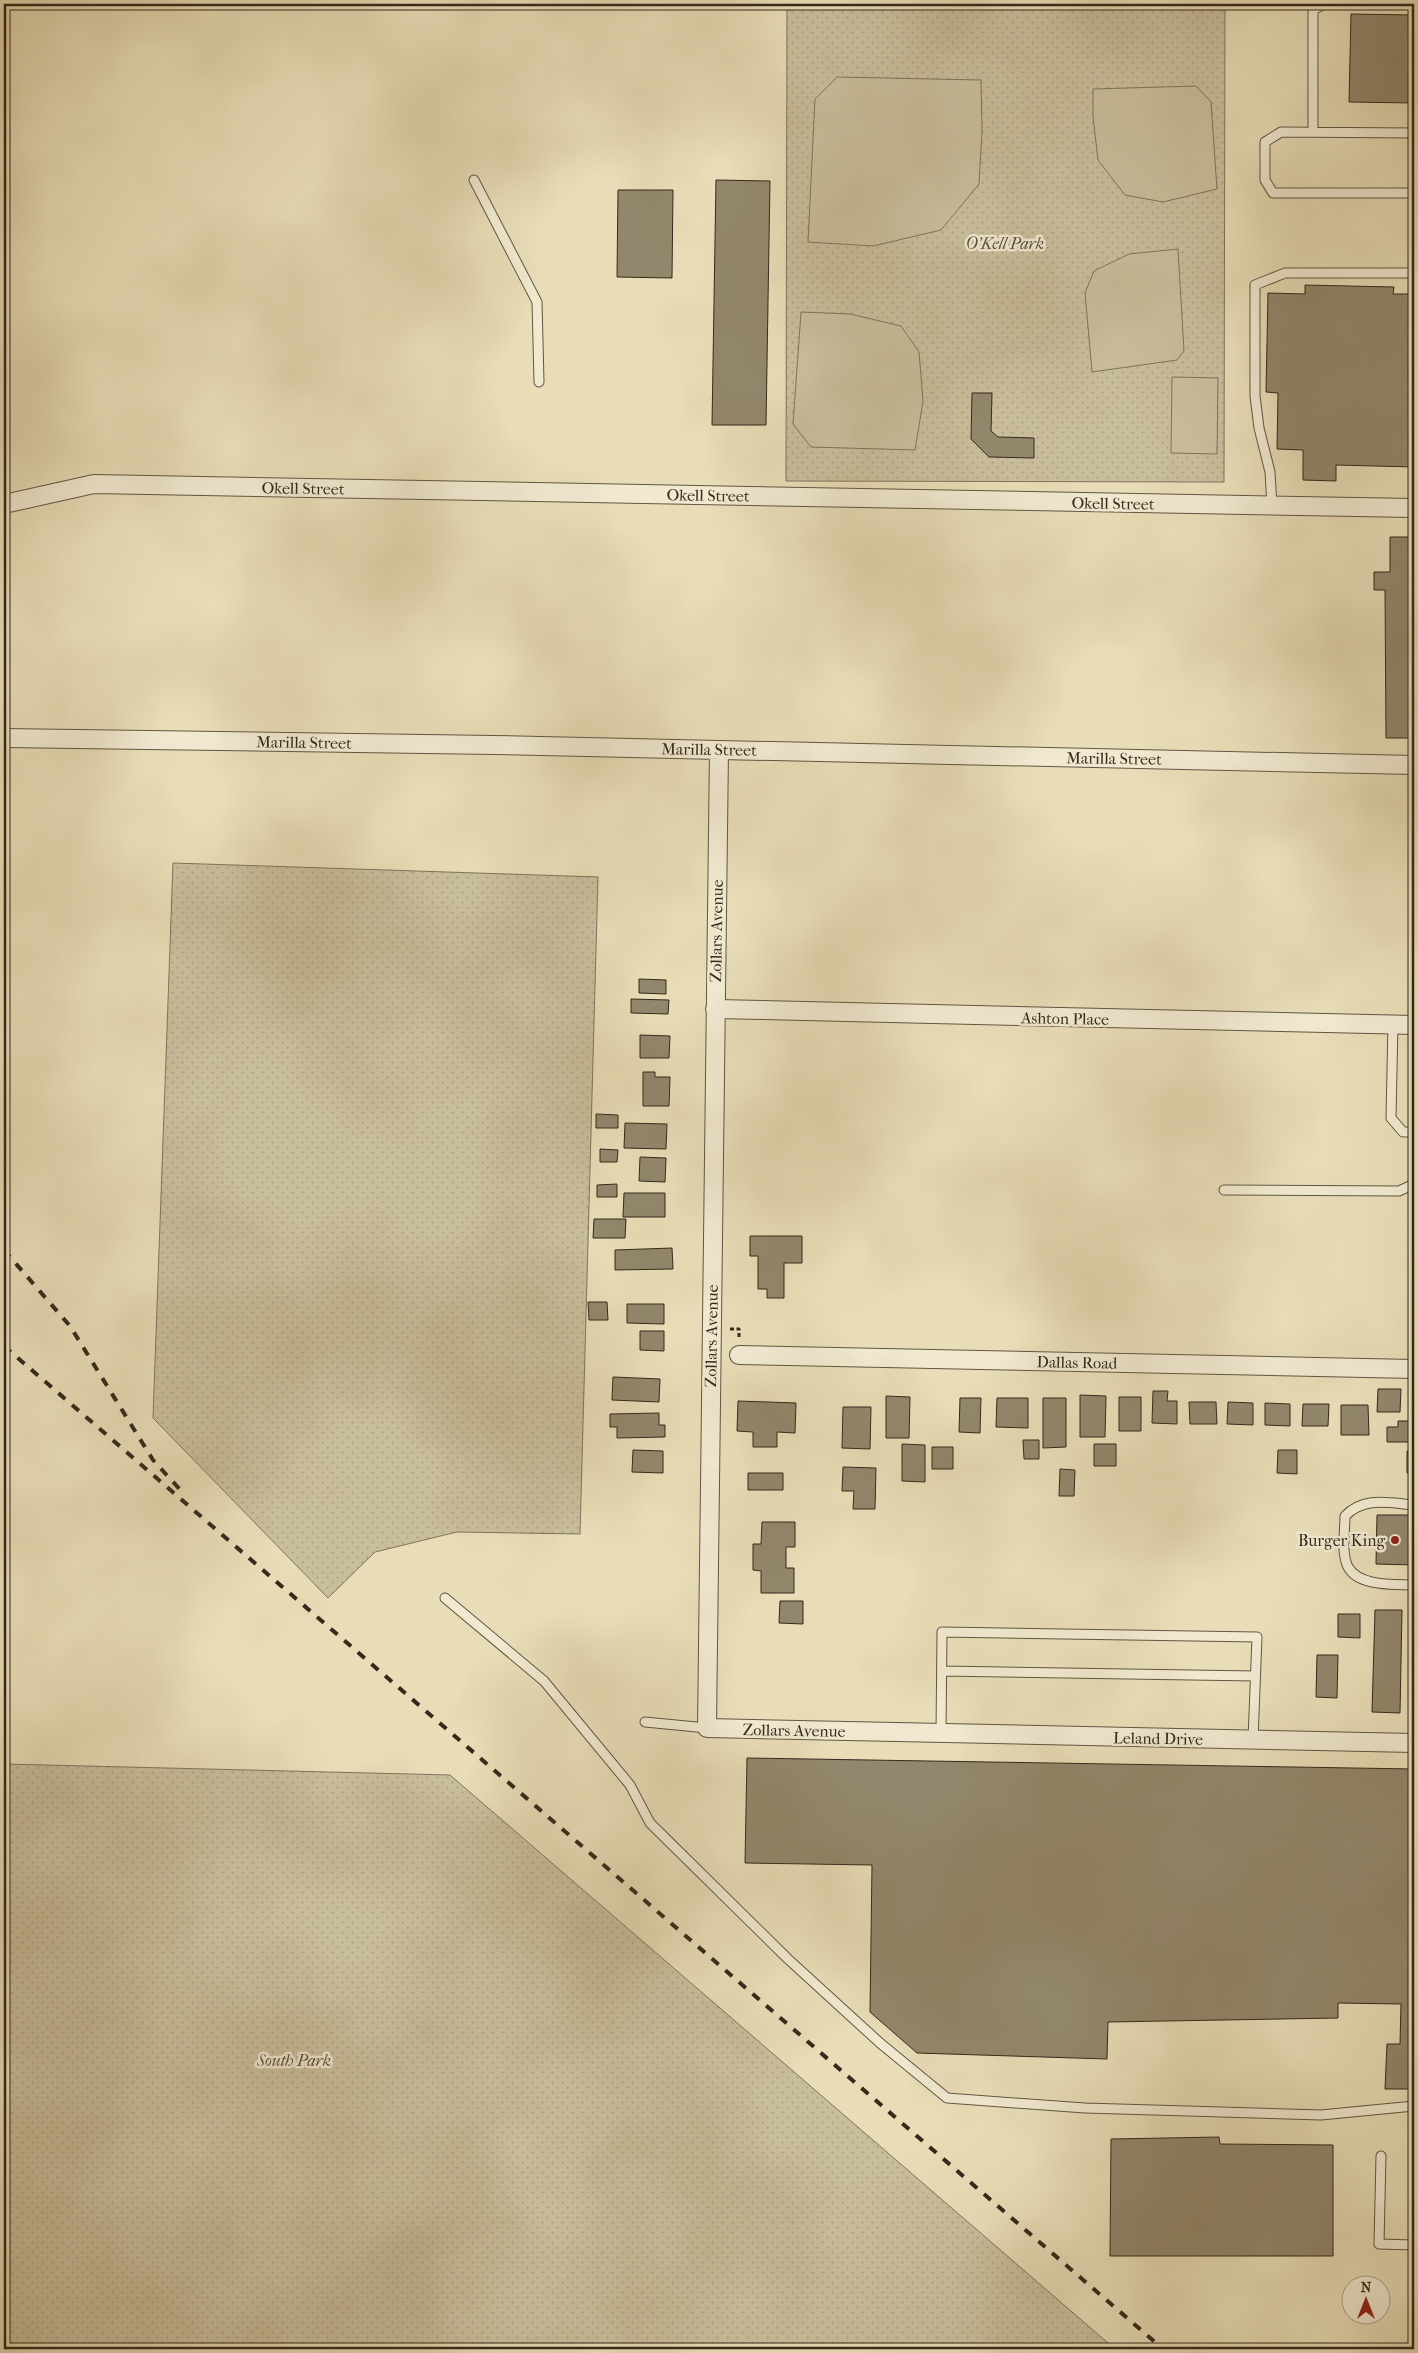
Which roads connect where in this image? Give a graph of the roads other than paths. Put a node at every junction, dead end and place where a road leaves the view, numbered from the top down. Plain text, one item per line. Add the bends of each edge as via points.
1 (1324, 4) edge
2 (1313, 131) junction
3 (1414, 133) edge
4 (474, 180) dead end
5 (1414, 193) edge
6 (1414, 272) edge
7 (539, 382) dead end
8 (4, 504) edge
9 (1272, 506) junction
10 (1414, 508) edge
11 (4, 738) edge
12 (719, 750) junction
13 (1414, 765) edge
14 (715, 1009) junction
15 (1393, 1024) junction
16 (1414, 1025) edge
17 (1414, 1132) edge
18 (1414, 1184) edge
19 (1224, 1190) dead end
20 (739, 1355) dead end
21 (1414, 1369) edge
22 (1414, 1505) edge
23 (1414, 1584) edge
24 (445, 1598) dead end
25 (942, 1671) junction
26 (1255, 1676) junction
27 (645, 1722) dead end
28 (707, 1728) junction
29 (901, 1732) joint
30 (941, 1733) junction
31 (1253, 1740) junction
32 (1414, 1743) edge
33 (1414, 2106) edge
34 (1381, 2156) dead end
35 (1414, 2244) edge

1 - 2 lane via 1313,10
2 - 3 lane
2 - 5 lane via 1281,132 1265,142 1265,180 1273,193
4 - 7 lane via 537,302
6 - 9 lane via 1285,272 1255,285 1255,396 1270,472
8 - 9 street, Okell Street via 94,484
9 - 10 street, Okell Street
11 - 12 street, Marilla Street
12 - 13 street, Marilla Street
12 - 14 street, Zollars Avenue
14 - 15 street, Ashton Place
14 - 28 street, Zollars Avenue
15 - 16 street, Ashton Place
15 - 17 lane via 1391,1118 1403,1132
18 - 19 lane via 1399,1191
20 - 21 street, Dallas Road
22 - 23 lane via 1370,1502 1355,1506 1345,1516 1344,1549 1348,1568 1361,1579
24 - 33 lane via 544,1682 630,1785 650,1824 880,2044 947,2098 1085,2108 1321,2116
25 - 26 lane
25 - 26 lane via 942,1632 1257,1637
25 - 30 lane
26 - 31 lane
27 - 28 lane
28 - 29 street, Zollars Avenue
29 - 30 street, Leland Drive
30 - 31 street, Leland Drive
31 - 32 street, Leland Drive
34 - 35 lane via 1379,2244

